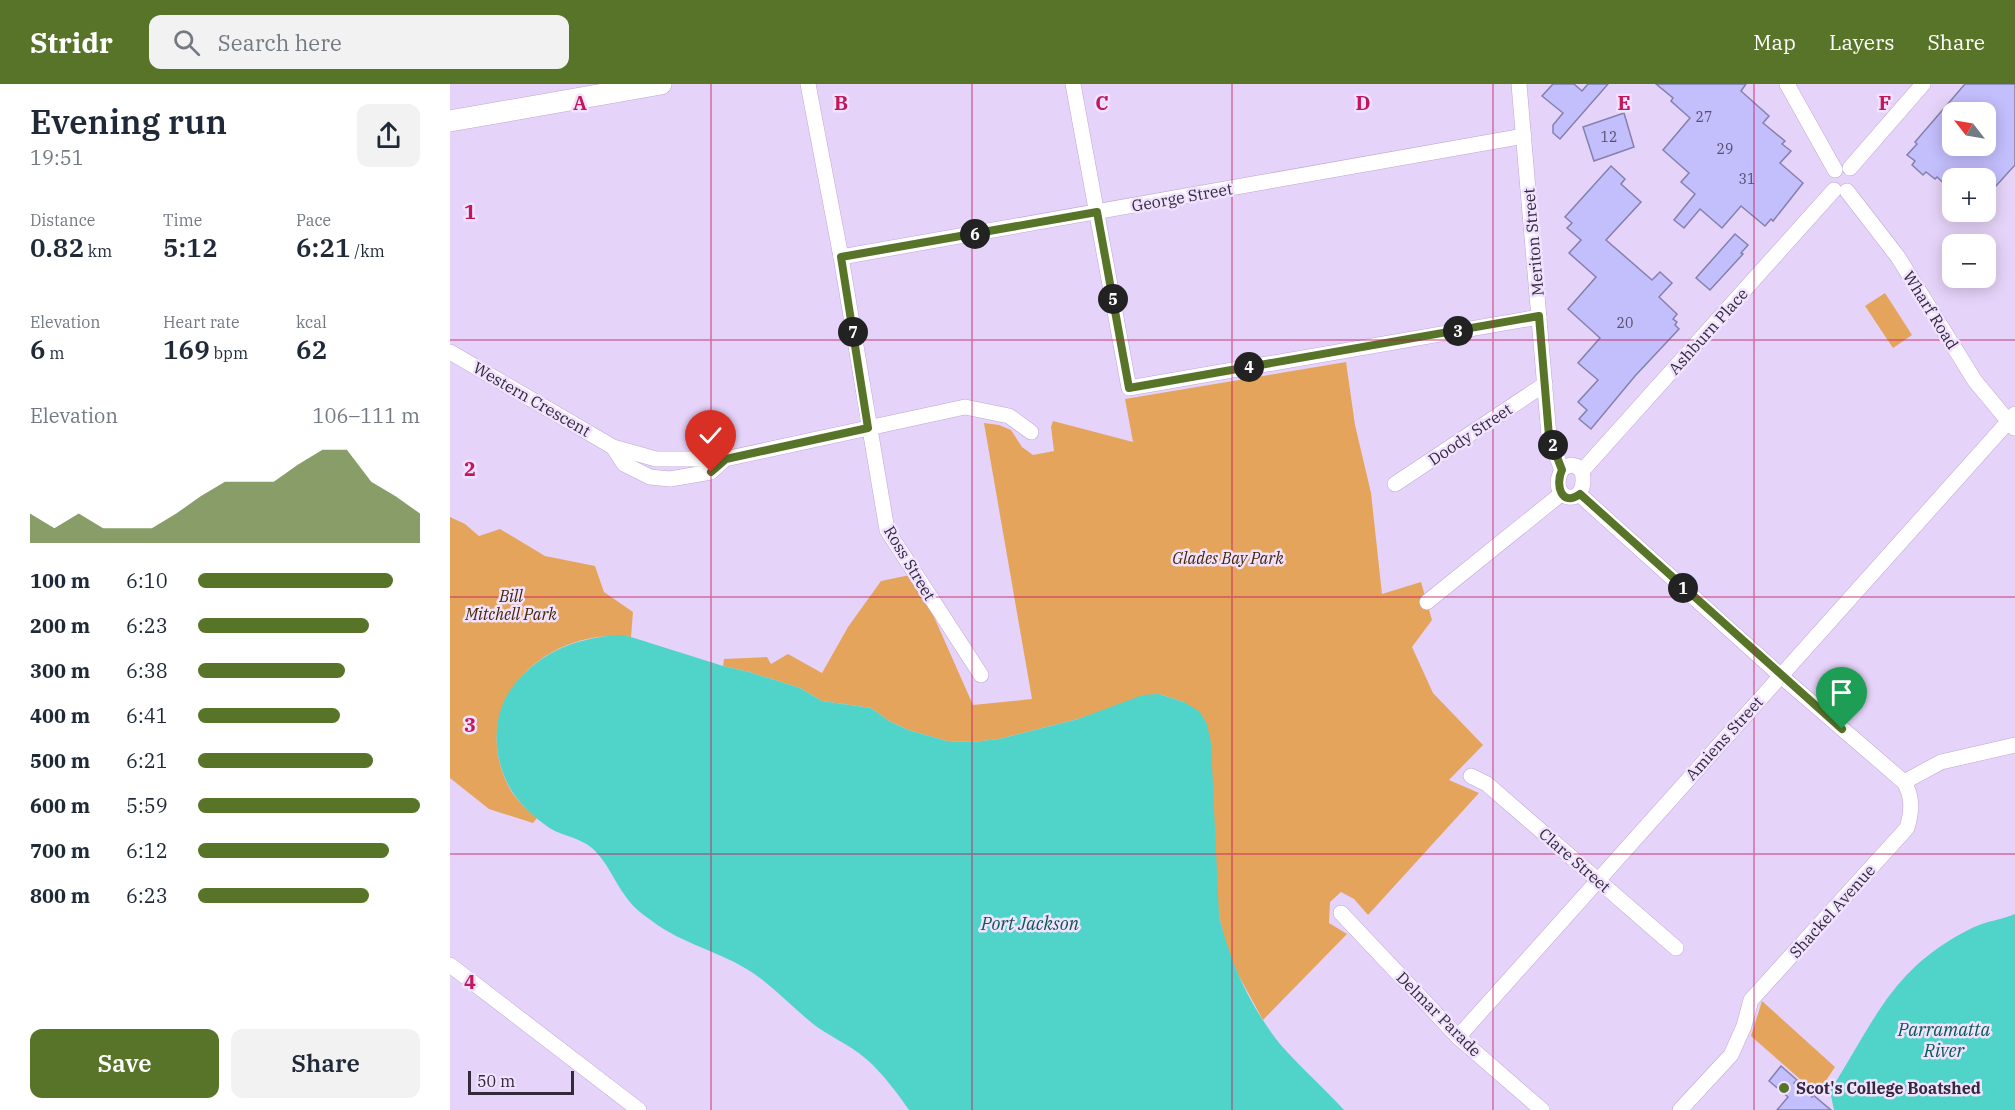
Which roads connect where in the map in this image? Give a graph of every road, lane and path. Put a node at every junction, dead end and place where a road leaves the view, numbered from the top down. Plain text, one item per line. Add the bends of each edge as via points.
1 (661, 84) edge
2 (808, 84) edge
3 (1073, 84) edge
4 (1519, 84) edge
5 (1787, 84) edge
6 (1923, 84) edge
7 (450, 121) edge
8 (1524, 136) junction
9 (1850, 168) junction
10 (1834, 170) junction
11 (1840, 191) junction
12 (1097, 212) junction
13 (841, 257) junction
14 (1539, 316) junction
15 (450, 352) edge
16 (1545, 384) junction
17 (2013, 421) edge
18 (868, 428) junction
19 (1031, 432) dead end
20 (1562, 470) junction
21 (1582, 471) junction
22 (1395, 484) dead end
23 (1562, 494) junction
24 (1580, 494) junction
25 (1427, 602) dead end
26 (981, 675) dead end
27 (1780, 676) junction
28 (2015, 745) edge
29 (1471, 776) dead end
30 (1907, 788) junction
31 (1598, 880) junction
32 (1341, 914) dead end
33 (1676, 948) dead end
34 (450, 965) edge
35 (1458, 1037) junction
36 (639, 1110) edge
37 (1542, 1110) edge
38 (1680, 1110) edge

1 - 7 street
2 - 13 street, Ross Street
3 - 12 street
4 - 8 street, Meriton Street
5 - 10 street
6 - 9 street
8 - 12 street, George Street
8 - 14 street, Meriton Street
9 - 10 street via 1844,165
9 - 11 street via 1851,185
10 - 11 street via 1832,180
11 - 17 street, Wharf Road via 1898,257 1975,381
11 - 21 street, Ashburn Place
12 - 13 street, George Street
12 - 14 street via 1129,388
13 - 18 street, Ross Street
14 - 16 street, Meriton Street
15 - 18 street, Western Crescent via 613,447 656,459 726,459
16 - 20 street, Meriton Street via 1549,436
16 - 22 street, Doody Street
17 - 27 street, Amiens Street
18 - 19 street, Western Crescent via 965,407 1009,417
18 - 26 street, Ross Street via 887,530
20 - 21 street via 1571,465
20 - 23 street via 1558,488
21 - 24 street
23 - 24 street via 1567,498
23 - 25 street
24 - 27 street
27 - 30 street
27 - 31 street, Amiens Street
28 - 30 street via 1941,762
29 - 31 street, Clare Street via 1487,784
30 - 38 street, Shackel Avenue via 1911,807 1907,828 1751,1000 1731,1055
31 - 33 street, Clare Street
31 - 35 street, Amiens Street
32 - 35 street, Delmar Parade
34 - 36 street
35 - 37 street, Delmar Parade

